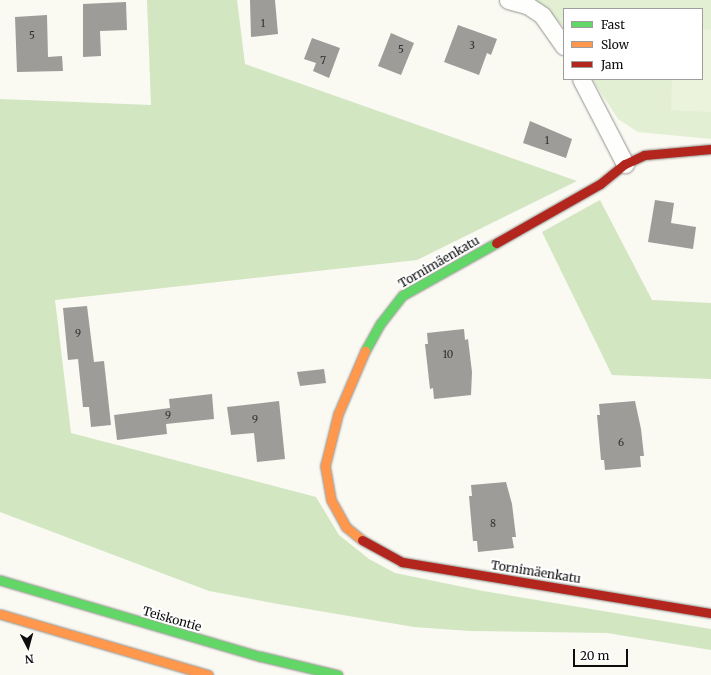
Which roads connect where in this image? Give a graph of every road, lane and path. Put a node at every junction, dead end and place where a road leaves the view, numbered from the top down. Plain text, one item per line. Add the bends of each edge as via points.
1 (508, 0) edge
2 (563, 45) edge
3 (582, 80) edge
4 (711, 149) edge
5 (625, 164) junction
6 (0, 580) edge
7 (711, 613) edge
8 (0, 614) edge
9 (208, 675) edge
10 (338, 675) edge

1 - 2 street via 527,6 542,15
3 - 5 street
4 - 5 main road, Tornimäenkatu via 658,151
5 - 7 main road, Tornimäenkatu via 600,184 403,295 392,306 355,371 338,414 327,453 327,485 337,515 346,527 371,547 402,562
6 - 10 main road, Teiskontie via 252,654
8 - 9 main road

